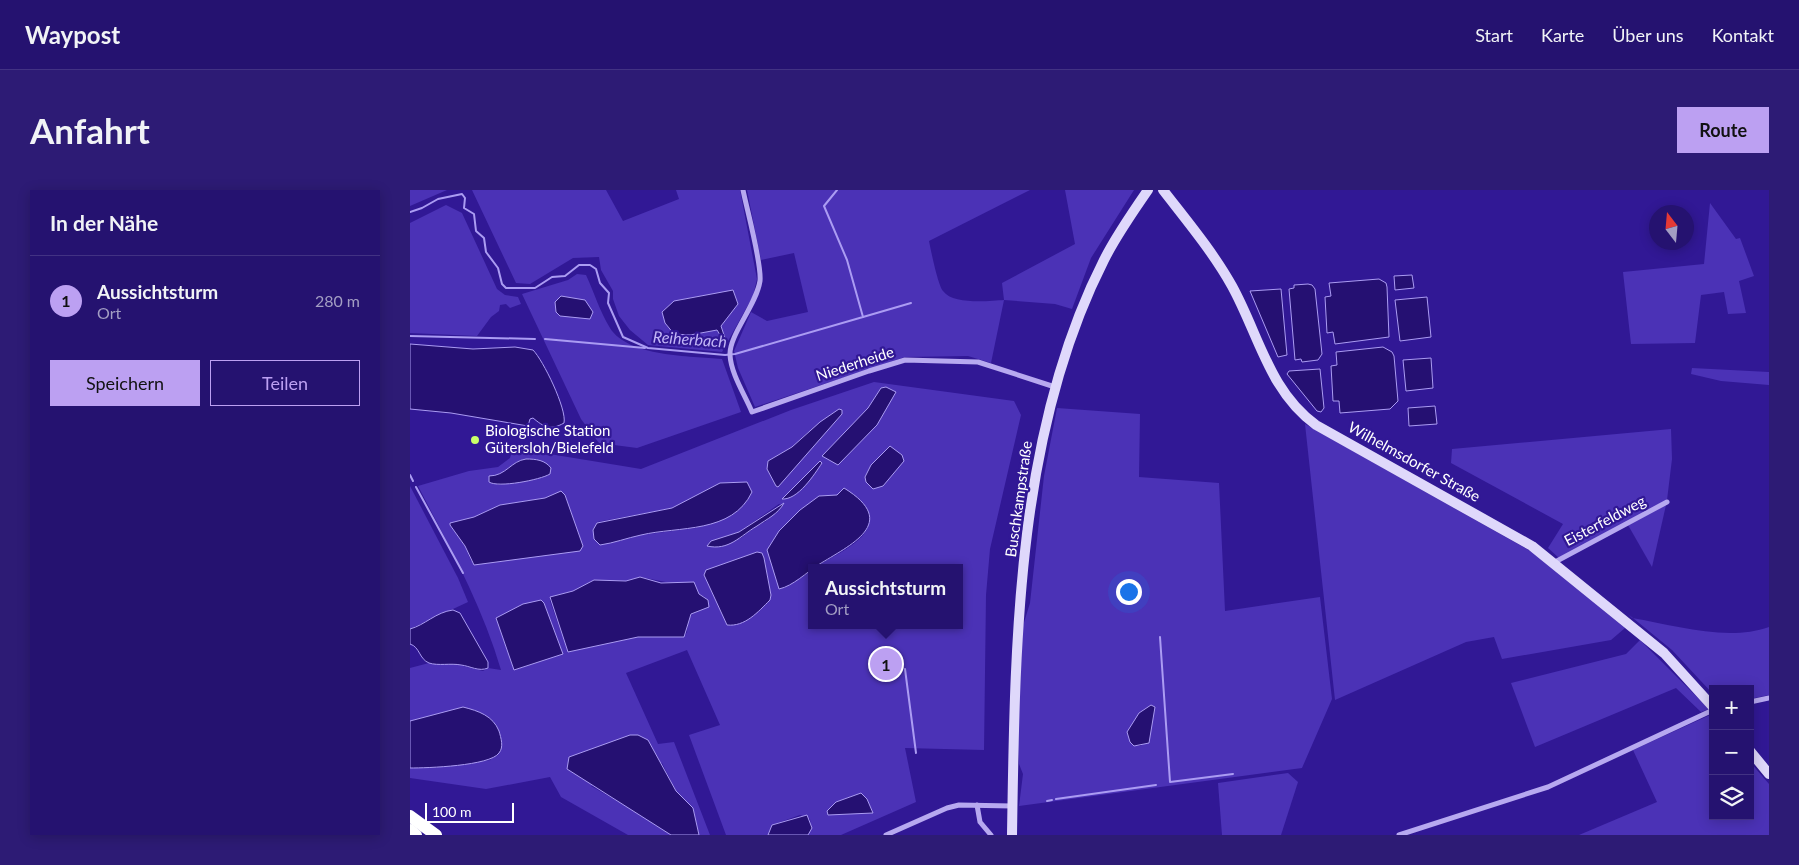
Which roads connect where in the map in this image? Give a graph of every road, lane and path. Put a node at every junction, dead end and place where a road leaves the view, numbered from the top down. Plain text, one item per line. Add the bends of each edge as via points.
1 (744, 190) edge
2 (1148, 190) edge
3 (1163, 190) edge
4 (1055, 387) junction
5 (1667, 502) dead end
6 (1555, 562) junction
7 (1769, 698) edge
8 (1754, 701) edge
9 (1709, 704) edge
10 (1709, 711) edge
11 (1754, 757) edge
12 (1769, 774) edge
13 (977, 805) junction
14 (1012, 806) junction
15 (410, 816) edge
16 (410, 830) edge
17 (416, 835) edge
18 (436, 835) edge
19 (886, 835) edge
20 (991, 835) edge
21 (1012, 835) edge
22 (1399, 835) edge

1 - 4 street, Niederheide via 760,278 757,297 732,343 730,353 752,412 905,360 978,362
2 - 4 street, Buschkampstraße via 1096,275
3 - 6 street, Wilhelmsdorfer Straße via 1228,278 1276,381 1302,415
4 - 14 street, Buschkampstraße via 1043,439 1025,558 1018,638
5 - 6 street, Eisterfeldweg
6 - 9 street, Wilhelmsdorfer Straße via 1664,653
7 - 8 street
10 - 22 street via 1548,787
11 - 12 street
13 - 14 street
13 - 19 street via 947,808
13 - 20 street via 980,822
14 - 21 street, Buschkampstraße
15 - 18 highway
16 - 17 highway

